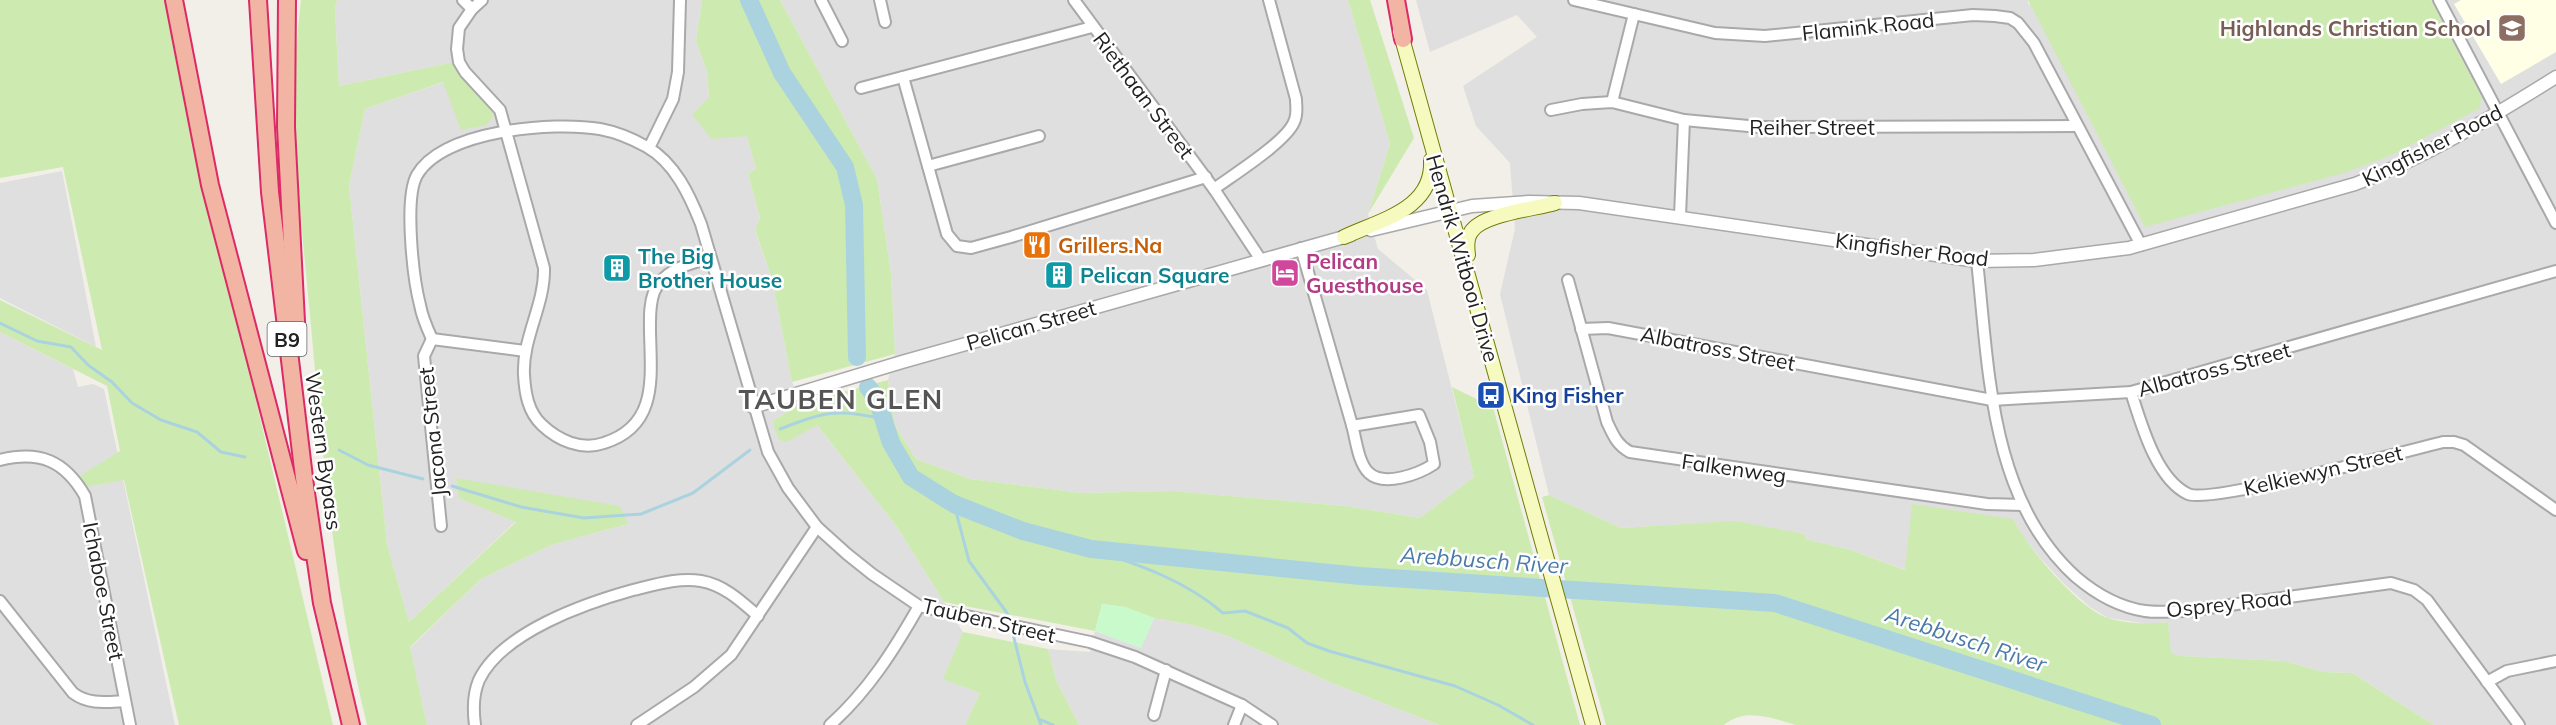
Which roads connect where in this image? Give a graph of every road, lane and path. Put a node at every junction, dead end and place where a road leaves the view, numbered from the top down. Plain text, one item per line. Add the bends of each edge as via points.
1 (174, 0) edge
2 (258, 0) edge
3 (287, 0) edge
4 (464, 0) edge
5 (482, 0) edge
6 (680, 0) edge
7 (821, 0) edge
8 (880, 0) edge
9 (1074, 0) edge
10 (1269, 0) edge
11 (1390, 0) edge
12 (1396, 0) edge
13 (1574, 0) edge
14 (2439, 0) edge
15 (472, 9) junction
16 (1634, 14) junction
17 (885, 22) dead end
18 (1092, 27) junction
19 (1403, 39) junction
20 (842, 41) dead end
21 (903, 77) junction
22 (2556, 77) edge
23 (861, 88) dead end
24 (1612, 102) junction
25 (1551, 110) dead end
26 (2498, 113) junction
27 (1684, 120) junction
28 (2077, 126) junction
29 (504, 131) junction
30 (1039, 136) dead end
31 (1430, 142) junction
32 (649, 148) junction
33 (928, 166) junction
34 (1206, 177) junction
35 (1214, 189) junction
36 (1555, 203) junction
37 (1450, 210) junction
38 (1680, 216) junction
39 (2556, 223) edge
40 (1344, 237) junction
41 (2141, 245) junction
42 (1301, 248) junction
43 (710, 258) junction
44 (1261, 260) junction
45 (1977, 261) junction
46 (2556, 271) edge
47 (1568, 280) dead end
48 (1477, 304) junction
49 (1581, 329) junction
50 (432, 339) junction
51 (525, 351) junction
52 (2131, 392) junction
53 (1992, 400) junction
54 (753, 407) junction
55 (1352, 426) junction
56 (0, 460) edge
57 (305, 486) junction
58 (2023, 504) junction
59 (2556, 510) edge
60 (441, 526) dead end
61 (817, 527) junction
62 (0, 601) edge
63 (322, 603) junction
64 (919, 606) junction
65 (758, 616) junction
66 (2556, 661) edge
67 (1166, 670) junction
68 (2487, 682) junction
69 (125, 701) junction
70 (1242, 705) junction
71 (1154, 715) dead end
72 (130, 725) edge
73 (351, 725) edge
74 (476, 725) edge
75 (637, 725) edge
76 (830, 725) edge
77 (1234, 725) edge
78 (1272, 725) edge
79 (1593, 725) edge
80 (2519, 725) edge

1 - 63 highway via 210,185
2 - 57 highway, Western Bypass / B9 via 270,192
3 - 57 highway via 286,127
4 - 15 street
5 - 15 street
6 - 32 street via 679,63 673,99
7 - 20 street
8 - 17 street
9 - 18 street, Riethaan Street
10 - 35 street via 1297,114 1285,136
11 - 19 main road, Hendrik Witbooi Drive
12 - 19 highway
13 - 16 street, Flamink Road
14 - 26 street
15 - 29 street via 459,28 459,62 500,110
16 - 24 street
16 - 28 street, Flamink Road via 1744,36 1973,15 2010,18 2030,38
18 - 21 street
18 - 34 street, Riethaan Street
19 - 31 main road, Hendrik Witbooi Drive
21 - 23 street
21 - 33 street
22 - 26 street, Kingfisher Road
24 - 25 street, Reiher Street
24 - 27 street, Reiher Street
26 - 39 street
26 - 41 street, Kingfisher Road via 2386,172 2355,184
27 - 28 street, Reiher Street via 1759,127
27 - 38 street
28 - 41 street, Flamink Road
29 - 32 street, Tauben Street via 582,127 614,133
29 - 50 street, Tauben Street via 462,141 439,153 413,182 409,214 419,303
29 - 51 street via 544,268 542,292
30 - 33 street
31 - 37 main road, Hendrik Witbooi Drive
31 - 40 main road via 1431,176 1421,197
32 - 43 street, Tauben Street via 680,180 690,197
33 - 34 street via 947,234 951,242 963,248
34 - 35 street, Riethaan Street
35 - 44 street, Riethaan Street
36 - 37 street, Kingfisher Road
36 - 38 street, Kingfisher Road via 1605,205
36 - 48 main road via 1488,220 1472,230 1467,250
37 - 40 street, Pelican Street
37 - 48 main road, Hendrik Witbooi Drive
38 - 45 street, Kingfisher Road
40 - 42 street, Pelican Street
41 - 45 street, Kingfisher Road via 2076,256
42 - 44 street, Pelican Street
42 - 55 street
43 - 51 street via 676,269 654,292 650,309 650,396 639,420 617,438 601,444 565,442 534,417 527,399
43 - 54 street, Tauben Street
44 - 54 street, Pelican Street
45 - 53 street, Osprey Road
46 - 52 street, Albatross Street
47 - 49 street, Falkenweg
48 - 79 main road, Hendrik Witbooi Drive
49 - 53 street, Albatross Street via 1608,328
49 - 58 street, Falkenweg via 1607,422 1621,448 1630,452 1987,504
50 - 51 street
50 - 60 street, Jacona Street via 424,356
52 - 53 street, Albatross Street
52 - 59 street, Kelkiewyn Street via 2150,448 2178,488 2194,496 2231,492 2454,442
53 - 58 street, Osprey Road via 2007,462
54 - 61 street, Tauben Street via 768,452
55 - 55 street via 1419,415 1434,464 1399,477 1377,478 1364,467
56 - 69 street, Ichaboe Street via 30,456 61,465 71,473 85,496
57 - 63 highway, Western Bypass / B9
58 - 68 street, Osprey Road via 2048,546 2090,590 2144,611 2186,611 2391,584 2402,586 2427,600
61 - 64 street, Tauben Street via 872,574
61 - 65 street
62 - 69 street via 73,693 90,702
63 - 73 highway, Western Bypass / B9
64 - 67 street, Tauben Street via 1090,642
64 - 76 street via 876,676
65 - 74 street via 736,596 714,584 684,579 565,612 501,652 480,678 475,692
65 - 75 street via 723,663
66 - 68 street via 2507,671
67 - 70 street, Tauben Street
67 - 71 street
68 - 80 street, Osprey Road
69 - 72 street, Ichaboe Street
70 - 77 street
70 - 78 street, Tauben Street

